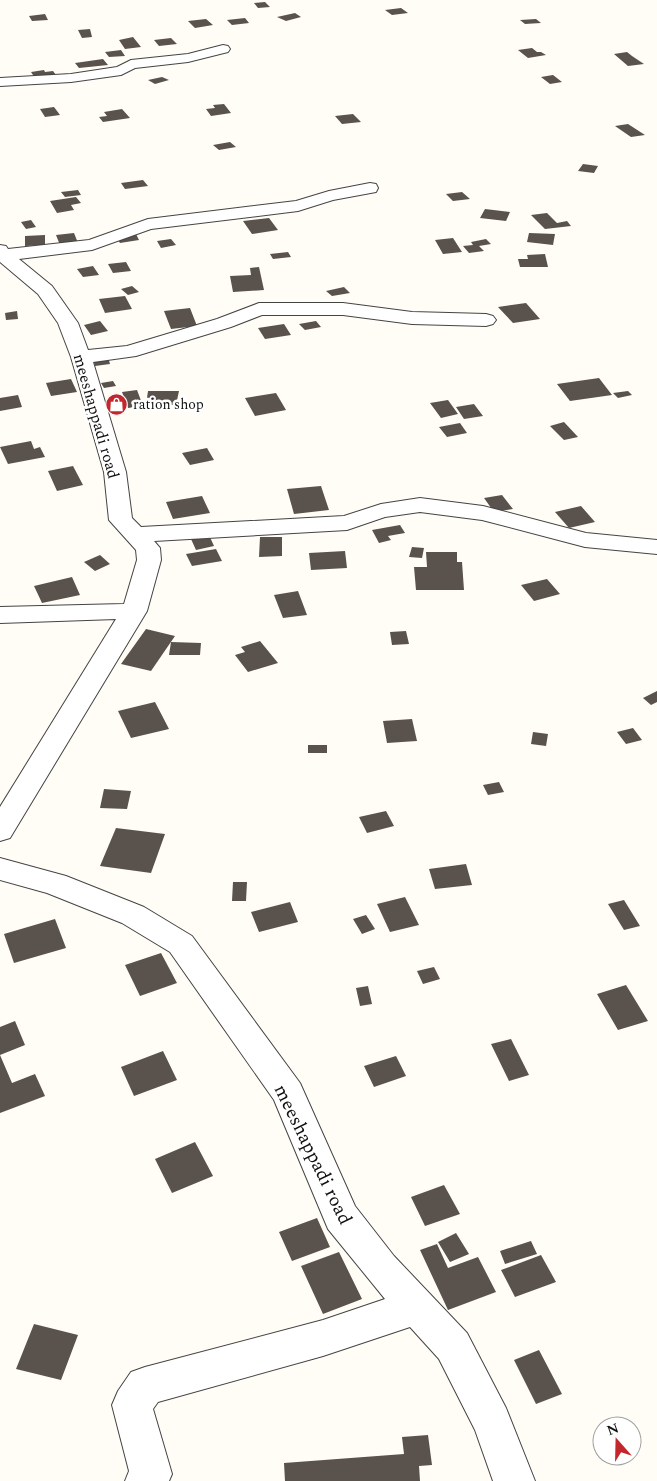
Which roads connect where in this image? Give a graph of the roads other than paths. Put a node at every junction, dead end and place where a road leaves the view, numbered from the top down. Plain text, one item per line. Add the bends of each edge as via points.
1 (223, 49) dead end
2 (0, 82) edge
3 (370, 188) dead end
4 (1, 252) edge
5 (486, 320) dead end
6 (81, 357) junction
7 (136, 535) junction
8 (657, 547) edge
9 (134, 611) junction
10 (0, 615) edge
11 (0, 831) edge
12 (0, 869) edge
13 (417, 1307) junction
14 (146, 1481) edge
15 (514, 1481) edge

1 - 2 street via 188,58 131,64 121,72
3 - 4 street via 298,206 148,224 92,245
4 - 6 street, meeshappadi road via 45,290 68,322
5 - 6 street via 412,318 343,309 259,309 129,352
6 - 7 street, meeshappadi road via 115,472 121,520
7 - 8 street via 347,524 381,511 420,505 484,514 585,540
7 - 9 street, meeshappadi road via 148,548 149,560
9 - 10 street
9 - 11 street, meeshappadi road
12 - 13 street, meeshappadi road via 54,884 133,915 181,944 288,1093 341,1217
13 - 14 street via 323,1338 145,1386 132,1405 151,1474
13 - 15 street, meeshappadi road via 453,1346 492,1422

